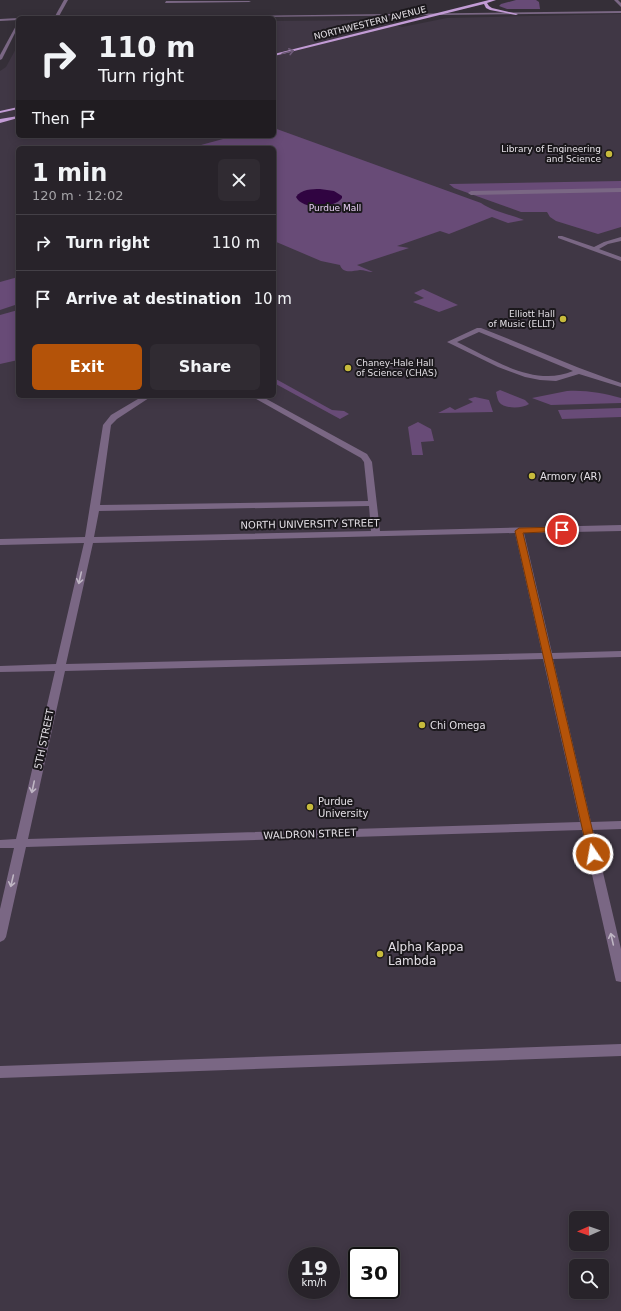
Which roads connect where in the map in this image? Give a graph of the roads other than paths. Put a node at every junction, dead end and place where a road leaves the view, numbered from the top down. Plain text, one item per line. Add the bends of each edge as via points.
1 (66, 0) edge
2 (472, 0) edge
3 (494, 0) edge
4 (616, 0) edge
5 (166, 1) edge
6 (249, 1) edge
7 (485, 2) junction
8 (621, 6) edge
9 (164, 8) dead end
10 (248, 8) dead end
11 (621, 12) edge
12 (516, 14) junction
13 (416, 15) junction
14 (438, 15) junction
15 (57, 16) edge
16 (226, 16) edge
17 (16, 19) edge
18 (0, 20) edge
19 (16, 28) edge
20 (0, 43) edge
21 (9, 43) junction
22 (297, 43) dead end
23 (276, 55) edge
24 (0, 59) edge
25 (16, 108) edge
26 (0, 112) edge
27 (16, 117) edge
28 (0, 121) edge
29 (621, 190) edge
30 (471, 193) dead end
31 (560, 237) dead end
32 (621, 239) edge
33 (595, 249) junction
34 (621, 259) edge
35 (579, 371) junction
36 (621, 385) edge
37 (145, 398) edge
38 (259, 398) edge
39 (373, 503) junction
40 (95, 508) junction
41 (621, 528) edge
42 (519, 531) junction
43 (376, 533) junction
44 (89, 540) junction
45 (0, 542) edge
46 (621, 654) edge
47 (547, 656) junction
48 (60, 668) junction
49 (0, 669) edge
50 (621, 825) edge
51 (587, 826) junction
52 (21, 843) junction
53 (0, 844) edge
54 (0, 937) edge
55 (621, 977) edge
56 (621, 1050) edge
57 (0, 1072) edge

1 - 15 street
2 - 13 main road, NORTHWESTERN AVENUE
3 - 7 main road, NORTHWESTERN AVENUE
4 - 8 street
5 - 6 street
5 - 9 street
6 - 10 street
7 - 12 main road via 491,9
7 - 14 main road, NORTHWESTERN AVENUE
11 - 12 street
12 - 14 street
13 - 14 street
13 - 16 street
13 - 22 main road, NORTHWESTERN AVENUE
23 -> 14 main road, NORTHWESTERN AVENUE
17 - 18 street
19 - 21 street
20 - 21 street
21 - 24 street
25 - 26 main road
27 - 28 main road
29 - 30 street
31 - 33 street
32 - 33 street
33 - 34 street
35 - 35 street via 553,380 534,378 451,342 479,329
35 - 36 street
37 - 40 street, 5TH STREET via 107,424
38 - 39 street via 364,456 368,462
39 - 40 street
39 - 43 street
40 - 44 street, 5TH STREET
41 - 42 street, NORTH UNIVERSITY STREET
42 - 43 street, NORTH UNIVERSITY STREET
42 - 47 street
43 - 44 street, NORTH UNIVERSITY STREET
44 - 45 street, NORTH UNIVERSITY STREET
44 -> 48 street, 5TH STREET
46 - 47 street
47 - 48 street
47 - 51 street
48 - 49 street
48 -> 52 street, 5TH STREET
50 - 51 street, WALDRON STREET
51 - 52 street, WALDRON STREET
55 -> 51 street
52 - 53 street, WALDRON STREET
52 -> 54 street, 5TH STREET
56 - 57 street

